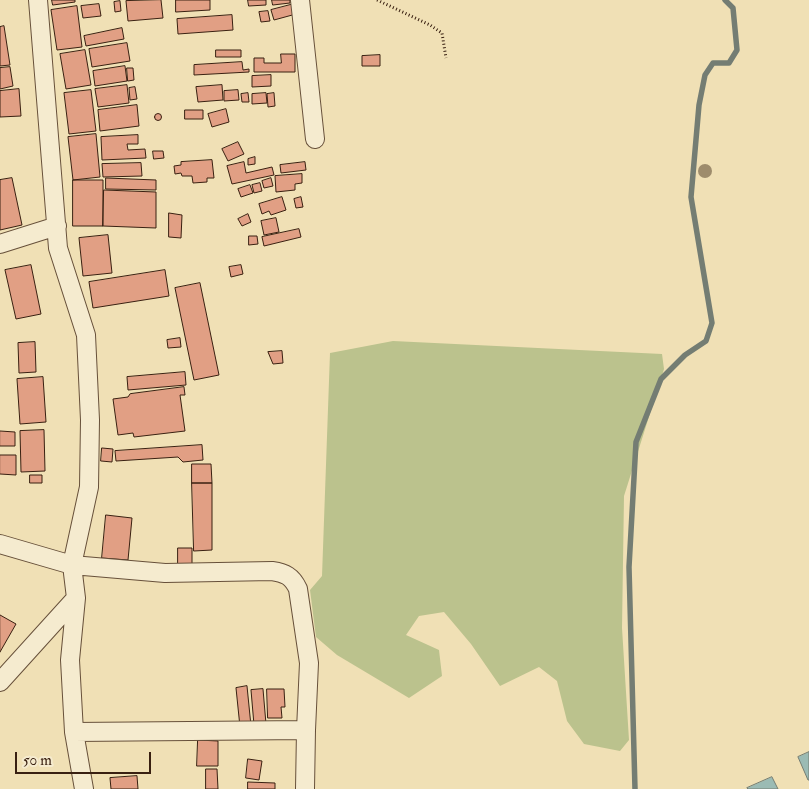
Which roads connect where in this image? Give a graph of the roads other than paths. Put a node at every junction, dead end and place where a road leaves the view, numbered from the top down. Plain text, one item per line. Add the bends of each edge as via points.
1 (38, 0) edge
2 (300, 0) edge
3 (315, 139) dead end
4 (56, 226) junction
5 (0, 244) edge
6 (0, 544) edge
7 (72, 565) junction
8 (76, 598) junction
9 (0, 682) edge
10 (306, 730) junction
11 (74, 732) junction
12 (84, 789) edge
13 (305, 789) edge

1 - 4 street
2 - 3 street
4 - 5 street
4 - 7 street via 58,248 86,335 89,488
6 - 7 street
7 - 8 street
7 - 10 street via 165,573 272,571 287,574 298,589 309,663
8 - 9 street
8 - 11 street via 70,660
10 - 11 street
10 - 13 street
11 - 12 street

